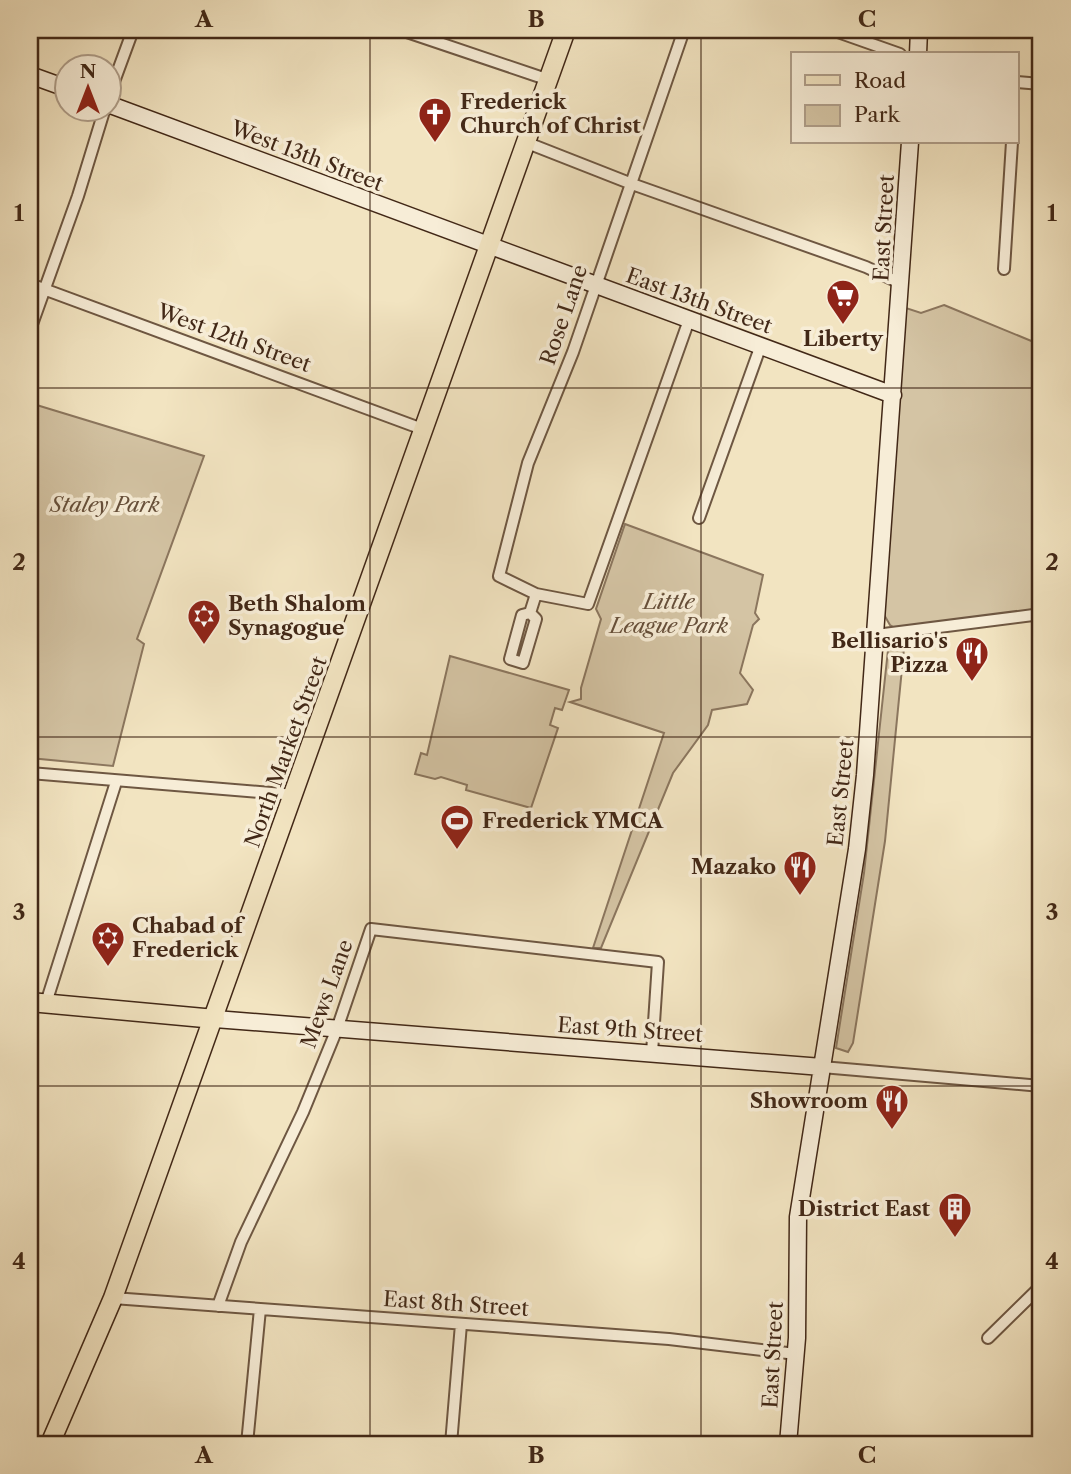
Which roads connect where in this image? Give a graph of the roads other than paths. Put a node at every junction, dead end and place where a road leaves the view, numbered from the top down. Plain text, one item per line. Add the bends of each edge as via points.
1 (133, 30) edge
2 (401, 30) edge
3 (566, 30) edge
4 (684, 30) edge
5 (832, 30) edge
6 (919, 30) edge
7 (894, 52) edge
8 (918, 52) edge
9 (122, 60) edge
10 (30, 75) edge
11 (549, 80) junction
12 (1018, 82) edge
13 (52, 83) edge
14 (1041, 84) edge
15 (122, 109) edge
16 (100, 122) edge
17 (525, 142) junction
18 (910, 144) edge
19 (1012, 144) edge
20 (632, 184) junction
21 (490, 246) junction
22 (1004, 269) dead end
23 (30, 284) edge
24 (902, 284) junction
25 (595, 286) junction
26 (45, 289) junction
27 (689, 320) junction
28 (30, 330) edge
29 (761, 345) junction
30 (893, 395) junction
31 (425, 430) junction
32 (699, 518) dead end
33 (536, 594) junction
34 (530, 613) dead end
35 (1041, 614) edge
36 (876, 635) junction
37 (30, 774) edge
38 (116, 782) junction
39 (295, 795) junction
40 (38, 1003) edge
41 (215, 1019) junction
42 (337, 1029) junction
43 (652, 1053) junction
44 (822, 1067) junction
45 (1041, 1086) edge
46 (1041, 1286) edge
47 (113, 1298) junction
48 (218, 1306) junction
49 (260, 1309) junction
50 (461, 1324) junction
51 (988, 1338) dead end
52 (796, 1354) junction
53 (50, 1444) edge
54 (247, 1444) edge
55 (451, 1444) edge
56 (788, 1444) edge

1 - 9 street
2 - 11 street
3 - 11 main road, North Market Street
4 - 20 street, Rose Lane
5 - 7 street
6 - 8 street
10 - 13 street
11 - 17 main road, North Market Street
12 - 14 street
15 - 21 street, West 13th Street
16 - 26 street
17 - 20 street
17 - 21 main road, North Market Street
18 - 24 street, East Street
19 - 22 street
20 - 24 street
20 - 25 street, Rose Lane
21 - 25 street, East 13th Street
21 - 31 main road, North Market Street
23 - 26 street, West 12th Street
24 - 30 street, East Street
25 - 27 street, East 13th Street
25 - 33 street, Rose Lane via 528,463 499,576
26 - 28 street
26 - 31 street, West 12th Street
27 - 29 street, East 13th Street
27 - 33 street via 588,604
29 - 30 street, East 13th Street
29 - 32 street
30 - 36 street, East Street
31 - 39 main road, North Market Street
33 - 34 street
35 - 36 street
36 - 44 street, East Street via 858,849
37 - 38 street
38 - 39 street
38 - 40 street
39 - 41 main road, North Market Street
40 - 41 main road
41 - 42 street, East 9th Street
41 - 47 main road, North Market Street
42 - 43 street, East 9th Street
42 - 43 street, Mews Lane via 371,929 658,961
42 - 48 street, Mews Lane via 241,1242
43 - 44 street, East 9th Street
44 - 45 street, East 9th Street
44 - 52 street, East Street via 798,1217
46 - 51 street
47 - 48 street, East 8th Street
47 - 53 main road, North Market Street
48 - 49 street, East 8th Street
49 - 50 street, East 8th Street
49 - 54 street
50 - 52 street, East 8th Street via 669,1339
50 - 55 street
52 - 56 street, East Street

